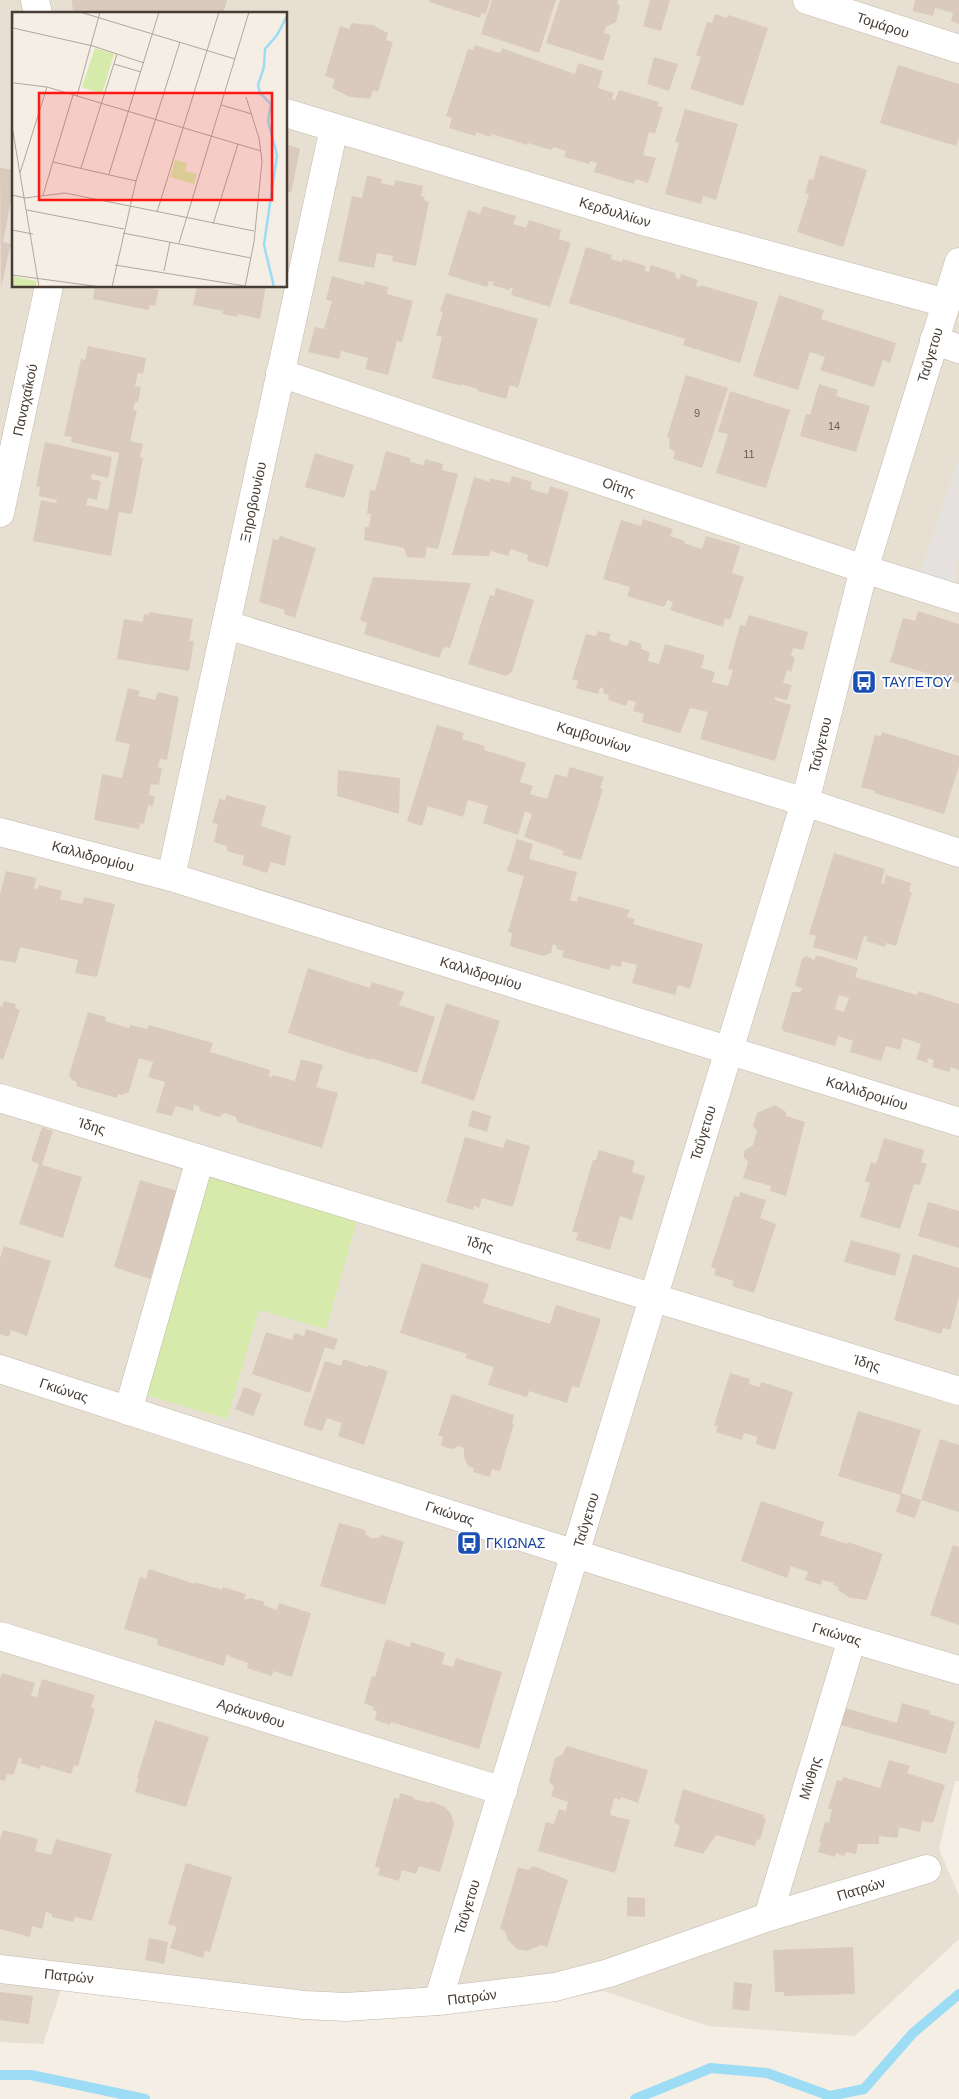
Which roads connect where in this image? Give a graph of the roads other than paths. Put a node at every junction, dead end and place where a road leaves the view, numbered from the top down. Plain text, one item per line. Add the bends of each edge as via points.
1 (807, 0) edge
2 (959, 49) edge
3 (288, 114) edge
4 (334, 128) junction
5 (959, 262) edge
6 (49, 288) edge
7 (946, 303) junction
8 (946, 344) edge
9 (280, 372) junction
10 (0, 513) edge
11 (864, 569) junction
12 (959, 599) edge
13 (227, 625) junction
14 (805, 802) junction
15 (0, 832) edge
16 (959, 854) edge
17 (171, 877) junction
18 (728, 1050) junction
19 (0, 1098) edge
20 (959, 1122) edge
21 (200, 1159) junction
22 (654, 1297) junction
23 (0, 1370) edge
24 (959, 1391) edge
25 (128, 1411) junction
26 (576, 1554) junction
27 (0, 1636) edge
28 (852, 1639) junction
29 (959, 1670) edge
30 (503, 1791) junction
31 (927, 1869) dead end
32 (768, 1917) junction
33 (0, 1969) edge
34 (438, 2001) junction

1 - 2 street, Τομάρου
3 - 4 street, Κερδυλλίων
4 - 7 street, Κερδυλλίων via 646,222
4 - 9 street, Ξηροβουνίου
5 - 7 street, Ταΰγετου
6 - 10 street, Παναχαΐκού
7 - 8 street, Ταΰγετου
8 - 11 street, Ταΰγετου
9 - 11 street, Οίτης
9 - 13 street, Ξηροβουνίου
11 - 12 street, Οίτης
11 - 14 street, Ταΰγετου
13 - 14 street, Καμβουνίων
13 - 17 street, Ξηροβουνίου
14 - 16 street, Καμβουνίων
14 - 18 street, Ταΰγετου
15 - 17 street, Καλλιδρομίου
17 - 18 street, Καλλιδρομίου
18 - 20 street, Καλλιδρομίου
18 - 22 street, Ταΰγετου
19 - 21 street, Ίδης
21 - 22 street, Ίδης
21 - 25 street
22 - 24 street, Ίδης
22 - 26 street, Ταΰγετου
23 - 25 street, Γκιώνας
25 - 26 street, Γκιώνας
26 - 28 street, Γκιώνας
26 - 30 street, Ταΰγετου
27 - 30 street, Αράκυνθου
28 - 29 street, Γκιώνας
28 - 32 street, Μίνθης
30 - 34 street, Ταΰγετου
31 - 32 street, Πατρών
32 - 34 street, Πατρών via 609,1973 555,1987
33 - 34 street, Πατρών via 304,2005 346,2007

